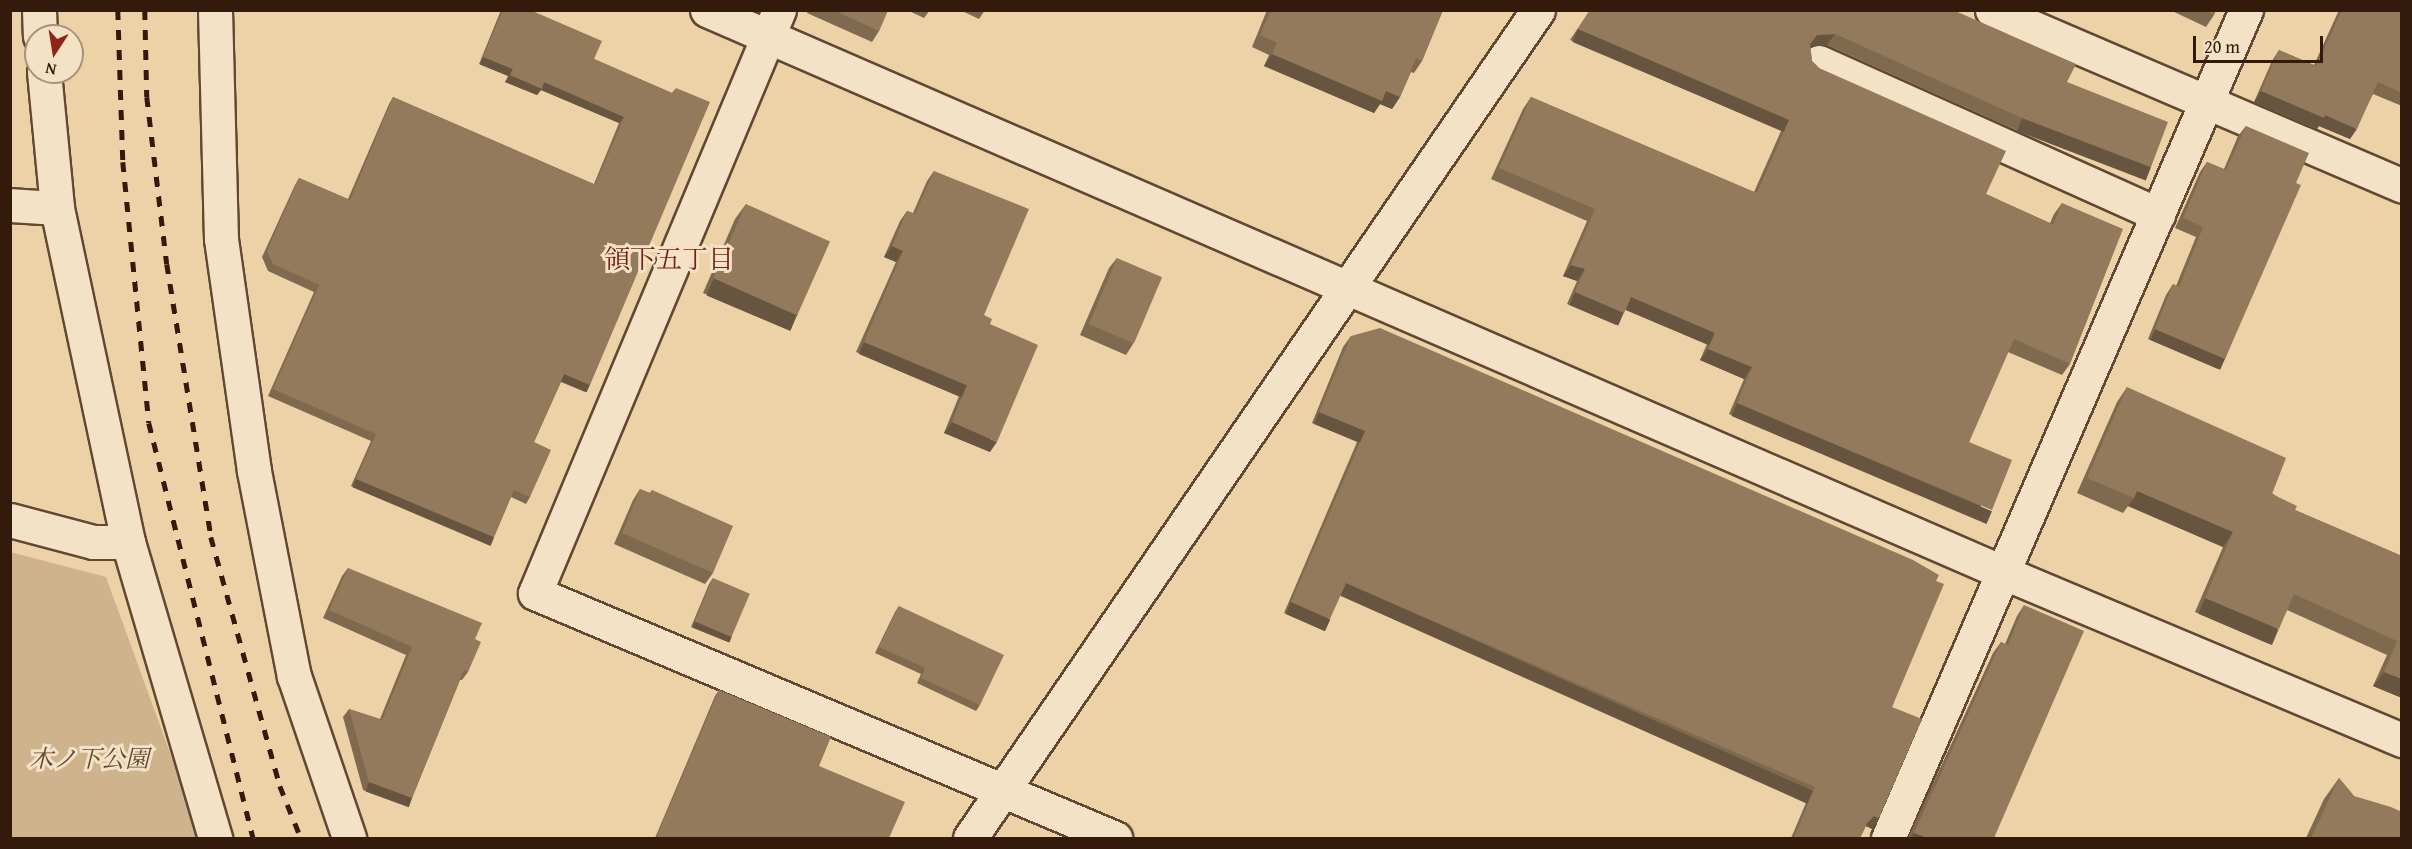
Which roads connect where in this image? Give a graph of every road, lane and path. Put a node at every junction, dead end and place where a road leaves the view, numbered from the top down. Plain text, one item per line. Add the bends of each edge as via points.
1 (215, 10) edge
2 (707, 10) edge
3 (1538, 10) edge
4 (1992, 10) edge
5 (2246, 10) edge
6 (774, 23) edge
7 (1819, 62) dead end
8 (45, 84) edge
9 (2206, 104) junction
10 (2402, 186) edge
11 (10, 205) edge
12 (57, 208) junction
13 (2158, 214) junction
14 (1347, 289) junction
15 (10, 520) edge
16 (128, 542) junction
17 (2002, 572) junction
18 (2402, 740) edge
19 (1002, 792) junction
20 (215, 838) edge
21 (349, 838) edge
22 (970, 838) edge
23 (1115, 838) edge
24 (1888, 838) edge

1 - 21 street via 221,239 254,471 294,676
2 - 6 street
3 - 14 street
4 - 9 street
5 - 9 street
6 - 14 street
6 - 19 street via 535,593
7 - 13 street
8 - 12 street
9 - 10 street
9 - 13 street
11 - 12 street
12 - 16 street
13 - 17 street
14 - 17 street
14 - 19 street
15 - 16 street via 93,542
16 - 20 street
17 - 18 street
17 - 24 street
19 - 22 street
19 - 23 street

